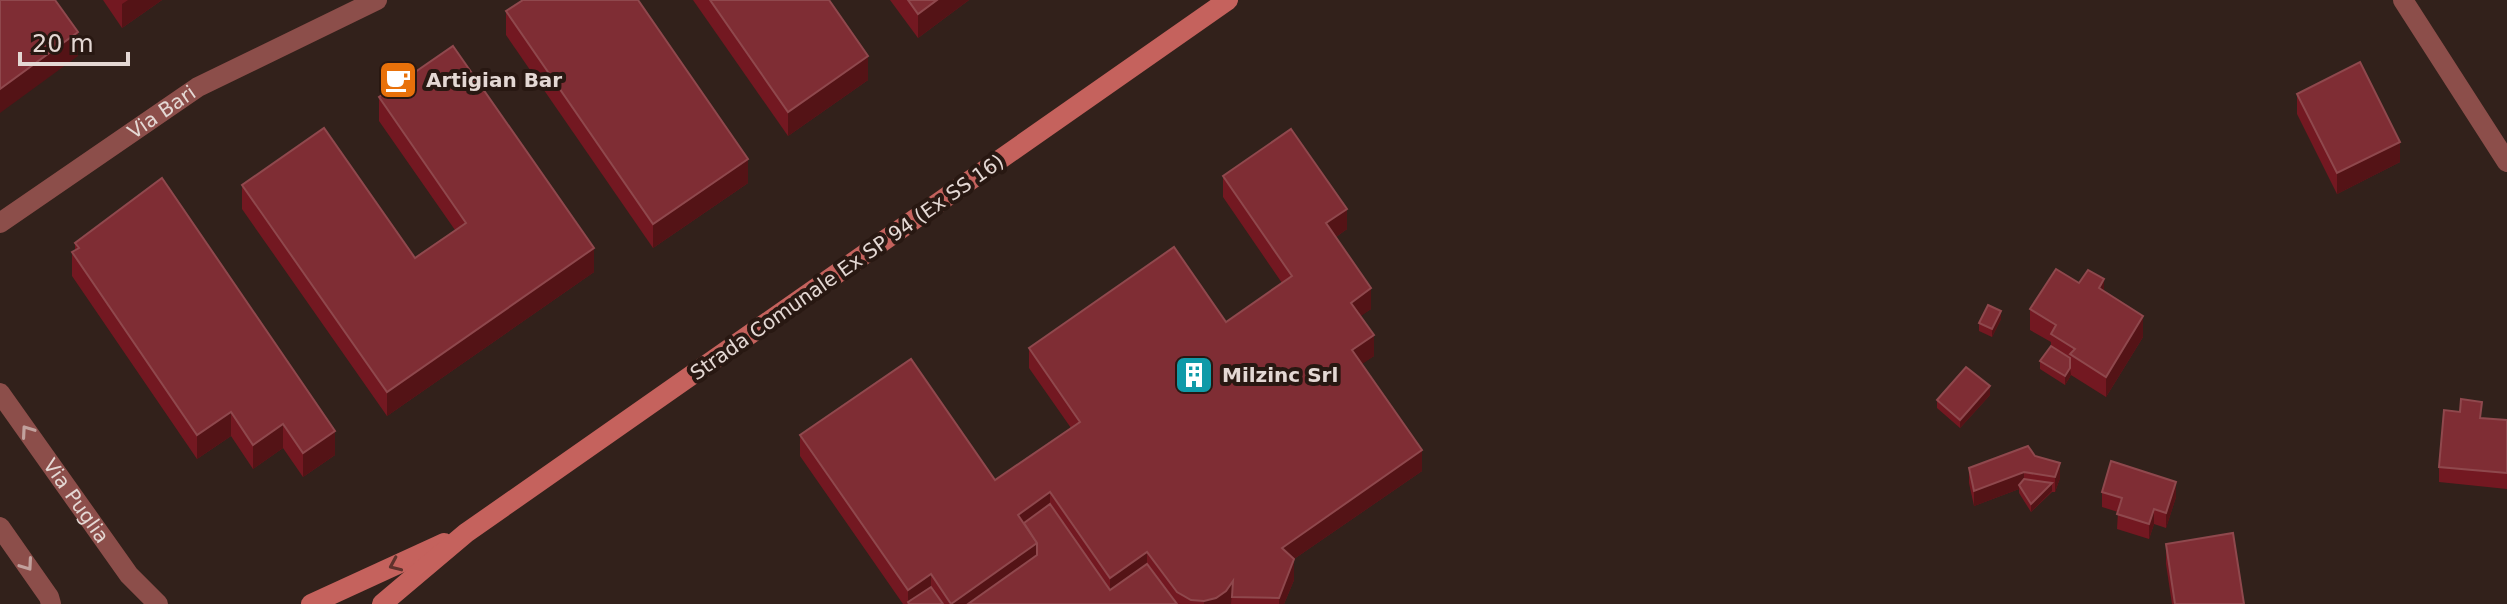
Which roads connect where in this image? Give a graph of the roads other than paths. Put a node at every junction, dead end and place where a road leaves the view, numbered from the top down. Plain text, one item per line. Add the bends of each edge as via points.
1 (377, 0) edge
2 (1228, 0) edge
3 (2403, 0) edge
4 (2507, 162) edge
5 (0, 223) edge
6 (0, 393) edge
7 (0, 527) edge
8 (466, 533) junction
9 (51, 604) edge
10 (158, 604) edge
11 (311, 604) edge
12 (382, 604) edge

1 - 5 street, Via Bari via 198,87
2 - 8 main road, Strada Comunale Ex SP 94 (Ex SS 16)
3 - 4 street
10 -> 6 street, Via Puglia via 129,575
7 -> 9 street
8 -> 11 main road, Strada Comunale Ex SP 94 (Ex SS 16)
8 - 12 main road, Strada Comunale Ex SP 94 (Ex SS 16)

